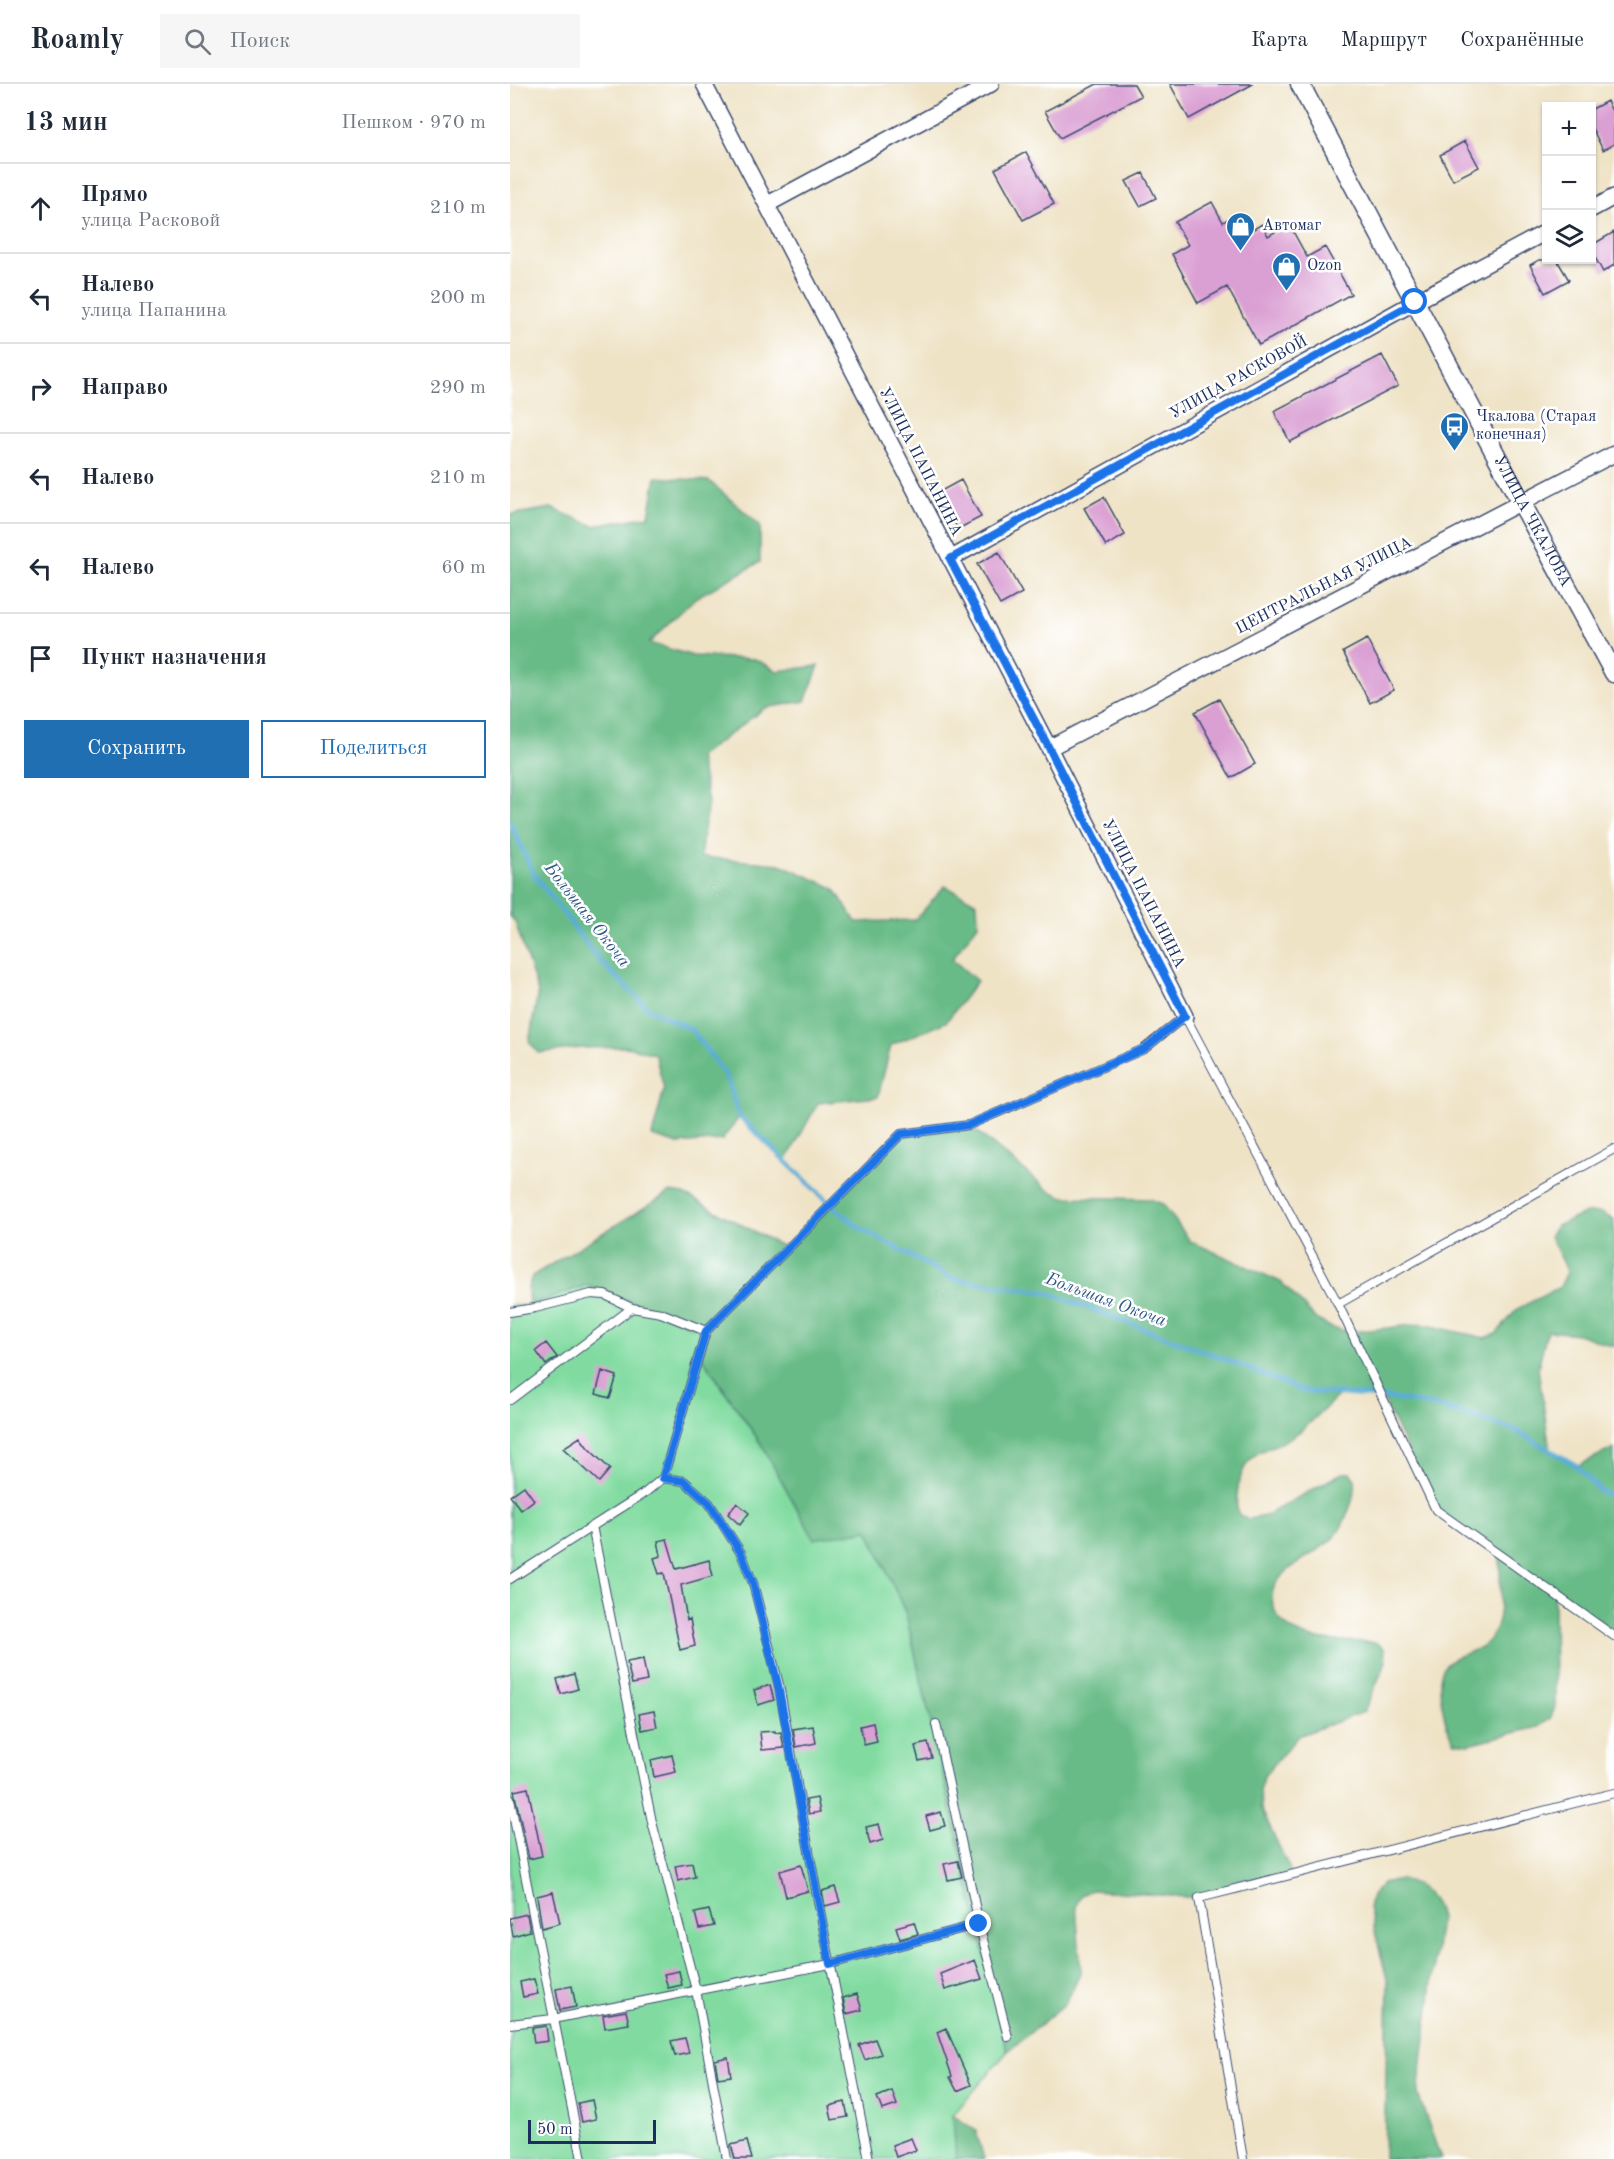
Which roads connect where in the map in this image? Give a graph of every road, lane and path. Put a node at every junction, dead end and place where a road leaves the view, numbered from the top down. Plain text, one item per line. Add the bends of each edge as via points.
1 (704, 84) edge
2 (991, 84) edge
3 (1300, 84) edge
4 (1614, 197) edge
5 (768, 204) junction
6 (1596, 206) edge
7 (1542, 234) edge
8 (1415, 302) junction
9 (1614, 454) edge
10 (1522, 503) junction
11 (950, 559) junction
12 (1614, 673) edge
13 (1049, 748) junction
14 (1185, 1016) junction
15 (1614, 1149) edge
16 (1338, 1304) junction
17 (632, 1308) junction
18 (510, 1312) edge
19 (706, 1331) junction
20 (510, 1400) edge
21 (663, 1478) junction
22 (592, 1526) junction
23 (510, 1580) edge
24 (1614, 1636) edge
25 (936, 1724) dead end
26 (1614, 1793) edge
27 (510, 1799) edge
28 (979, 1924) junction
29 (830, 1964) junction
30 (696, 1990) junction
31 (553, 2019) junction
32 (510, 2024) edge
33 (1008, 2037) dead end
34 (582, 2159) edge
35 (727, 2159) edge
36 (869, 2159) edge
37 (1243, 2159) edge

1 - 5 street, УЛИЦА ПАПАНИНА
2 - 5 street
3 - 8 street, УЛИЦА ЧКАЛОВА
4 - 6 street
5 - 11 street, УЛИЦА ПАПАНИНА
7 - 8 street, УЛИЦА РАСКОВОЙ
8 - 10 street, УЛИЦА ЧКАЛОВА
8 - 11 street, УЛИЦА РАСКОВОЙ
9 - 10 street, ЦЕНТРАЛЬНАЯ УЛИЦА
10 - 12 street, УЛИЦА ЧКАЛОВА
10 - 13 street, ЦЕНТРАЛЬНАЯ УЛИЦА
11 - 13 street, УЛИЦА ПАПАНИНА
13 - 14 street, УЛИЦА ПАПАНИНА
14 - 16 lane
14 - 19 lane via 1144,1049 969,1125 901,1134
15 - 16 lane
16 - 24 lane via 1436,1510
17 - 18 lane via 604,1295 591,1294
17 - 19 lane via 661,1313
17 - 20 lane
19 - 21 lane
21 - 22 lane
21 - 29 lane via 684,1481 709,1503 741,1553 753,1583 778,1685
22 - 23 lane
22 - 30 lane via 652,1822
25 - 28 lane
26 - 37 lane via 1199,1898
27 - 31 lane
28 - 29 lane
28 - 33 lane
29 - 30 lane
29 - 36 lane
30 - 31 lane
30 - 35 lane
31 - 32 lane
31 - 34 lane

